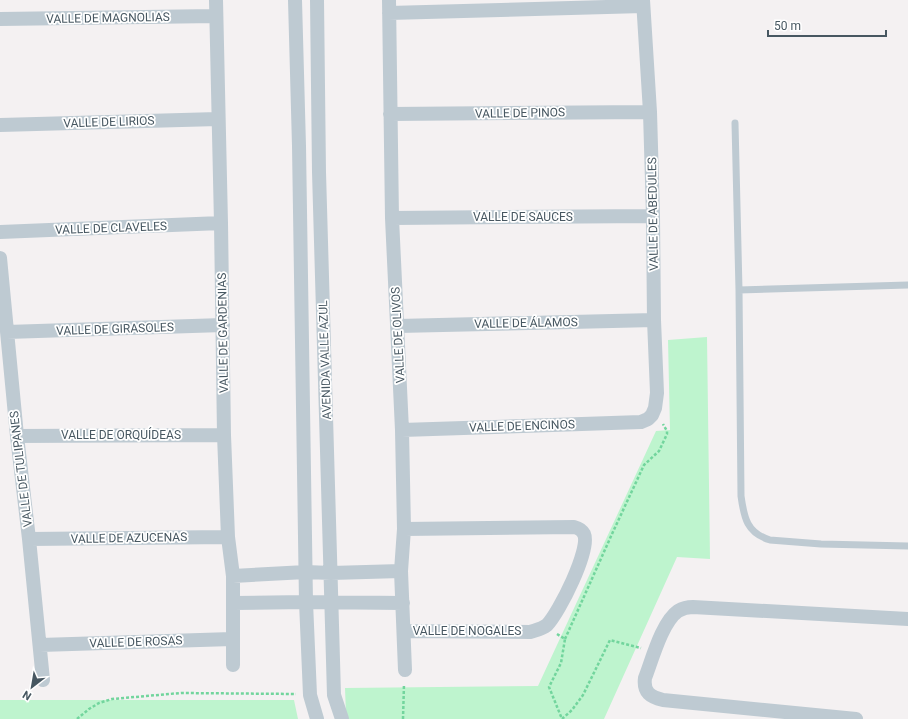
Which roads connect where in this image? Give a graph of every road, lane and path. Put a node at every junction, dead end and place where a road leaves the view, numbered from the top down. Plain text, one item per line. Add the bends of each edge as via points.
1 (216, 0) edge
2 (295, 0) edge
3 (317, 0) edge
4 (643, 3) edge
5 (389, 6) edge
6 (216, 16) junction
7 (0, 19) edge
8 (650, 112) junction
9 (390, 114) junction
10 (218, 119) junction
11 (735, 124) dead end
12 (0, 125) edge
13 (299, 146) junction
14 (320, 146) junction
15 (320, 172) junction
16 (299, 173) junction
17 (653, 216) junction
18 (392, 218) junction
19 (221, 223) junction
20 (0, 232) edge
21 (0, 258) edge
22 (908, 285) edge
23 (740, 290) junction
24 (654, 320) junction
25 (223, 326) junction
26 (398, 326) junction
27 (7, 332) junction
28 (647, 418) junction
29 (402, 430) junction
30 (224, 435) junction
31 (17, 436) junction
32 (404, 530) junction
33 (228, 537) junction
34 (29, 539) junction
35 (908, 546) edge
36 (401, 571) junction
37 (306, 572) junction
38 (331, 573) junction
39 (233, 576) junction
40 (306, 602) junction
41 (234, 603) junction
42 (331, 603) junction
43 (403, 603) junction
44 (908, 618) edge
45 (545, 626) junction
46 (404, 631) junction
47 (232, 639) junction
48 (565, 639) junction
49 (40, 645) junction
50 (655, 653) junction
51 (233, 665) dead end
52 (405, 670) joint
53 (43, 680) dead end
54 (310, 694) junction
55 (334, 695) junction
56 (77, 719) edge
57 (317, 719) edge
58 (342, 719) edge
59 (403, 719) edge
60 (562, 719) edge
61 (856, 719) edge

1 - 6 street, VALLE DE GARDENIAS
2 - 13 street, AVENIDA VALLE AZUL
3 - 14 street, AVENIDA VALLE AZUL
4 - 5 street
4 - 8 street, VALLE DE ABEDULES
5 - 9 street, VALLE DE OLIVOS
6 - 7 street, VALLE DE MAGNOLIAS
6 - 10 street, VALLE DE GARDENIAS
8 - 9 street, VALLE DE PINOS
8 - 17 street, VALLE DE ABEDULES
9 - 18 street, VALLE DE OLIVOS
10 - 12 street, VALLE DE LIRIOS
10 - 19 street, VALLE DE GARDENIAS
11 - 23 lane
13 - 14 street
13 - 16 street, AVENIDA VALLE AZUL
14 - 15 street, AVENIDA VALLE AZUL
15 - 16 street
15 - 38 street, AVENIDA VALLE AZUL
16 - 37 street, AVENIDA VALLE AZUL
17 - 18 street, VALLE DE SAUCES
17 - 24 street, VALLE DE ABEDULES
18 - 26 street, VALLE DE OLIVOS
19 - 20 street, VALLE DE CLAVELES
19 - 25 street, VALLE DE GARDENIAS
21 - 27 street, VALLE DE TULIPANES
22 - 23 lane
23 - 35 lane via 741,496 744,518 749,526 762,538 779,542
24 - 26 street, VALLE DE ÁLAMOS
24 - 28 street, VALLE DE ABEDULES via 657,393 655,408
25 - 27 street, VALLE DE GIRASOLES
25 - 30 street, VALLE DE GARDENIAS
26 - 29 street, VALLE DE OLIVOS
27 - 31 street, VALLE DE TULIPANES
28 - 29 street, VALLE DE ENCINOS
28 - 48 path via 664,425 667,434 659,451 644,465
29 - 32 street, VALLE DE OLIVOS
30 - 31 street, VALLE DE ORQUÍDEAS
30 - 33 street, VALLE DE GARDENIAS
31 - 34 street, VALLE DE TULIPANES
32 - 36 street, VALLE DE OLIVOS
32 - 45 street via 574,527 582,530 585,544 583,555 561,604
33 - 34 street, VALLE DE AZUCENAS
33 - 39 street, VALLE DE GARDENIAS
34 - 49 street, VALLE DE TULIPANES
36 - 38 street
36 - 43 street, VALLE DE OLIVOS
37 - 38 street
37 - 39 street
37 - 40 street, AVENIDA VALLE AZUL
38 - 42 street, AVENIDA VALLE AZUL
39 - 41 street, VALLE DE GARDENIAS
40 - 41 street
40 - 42 street
40 - 54 street, AVENIDA VALLE AZUL
41 - 47 street, VALLE DE GARDENIAS
42 - 43 street
42 - 55 street, AVENIDA VALLE AZUL
43 - 46 street, VALLE DE OLIVOS
44 - 50 street via 693,606 679,610 670,618
45 - 46 street, VALLE DE NOGALES via 530,632
45 - 48 path
46 - 52 street, VALLE DE OLIVOS
47 - 49 street, VALLE DE ROSAS
47 - 51 street, VALLE DE GARDENIAS
48 - 60 path via 561,663 549,687
49 - 53 street, VALLE DE TULIPANES
50 - 60 path via 610,640 584,695
50 - 61 street via 644,686 647,692 656,698
52 - 59 path
54 - 55 street
54 - 56 path via 181,693 130,697 99,703
54 - 57 street, AVENIDA VALLE AZUL
55 - 58 street, AVENIDA VALLE AZUL

